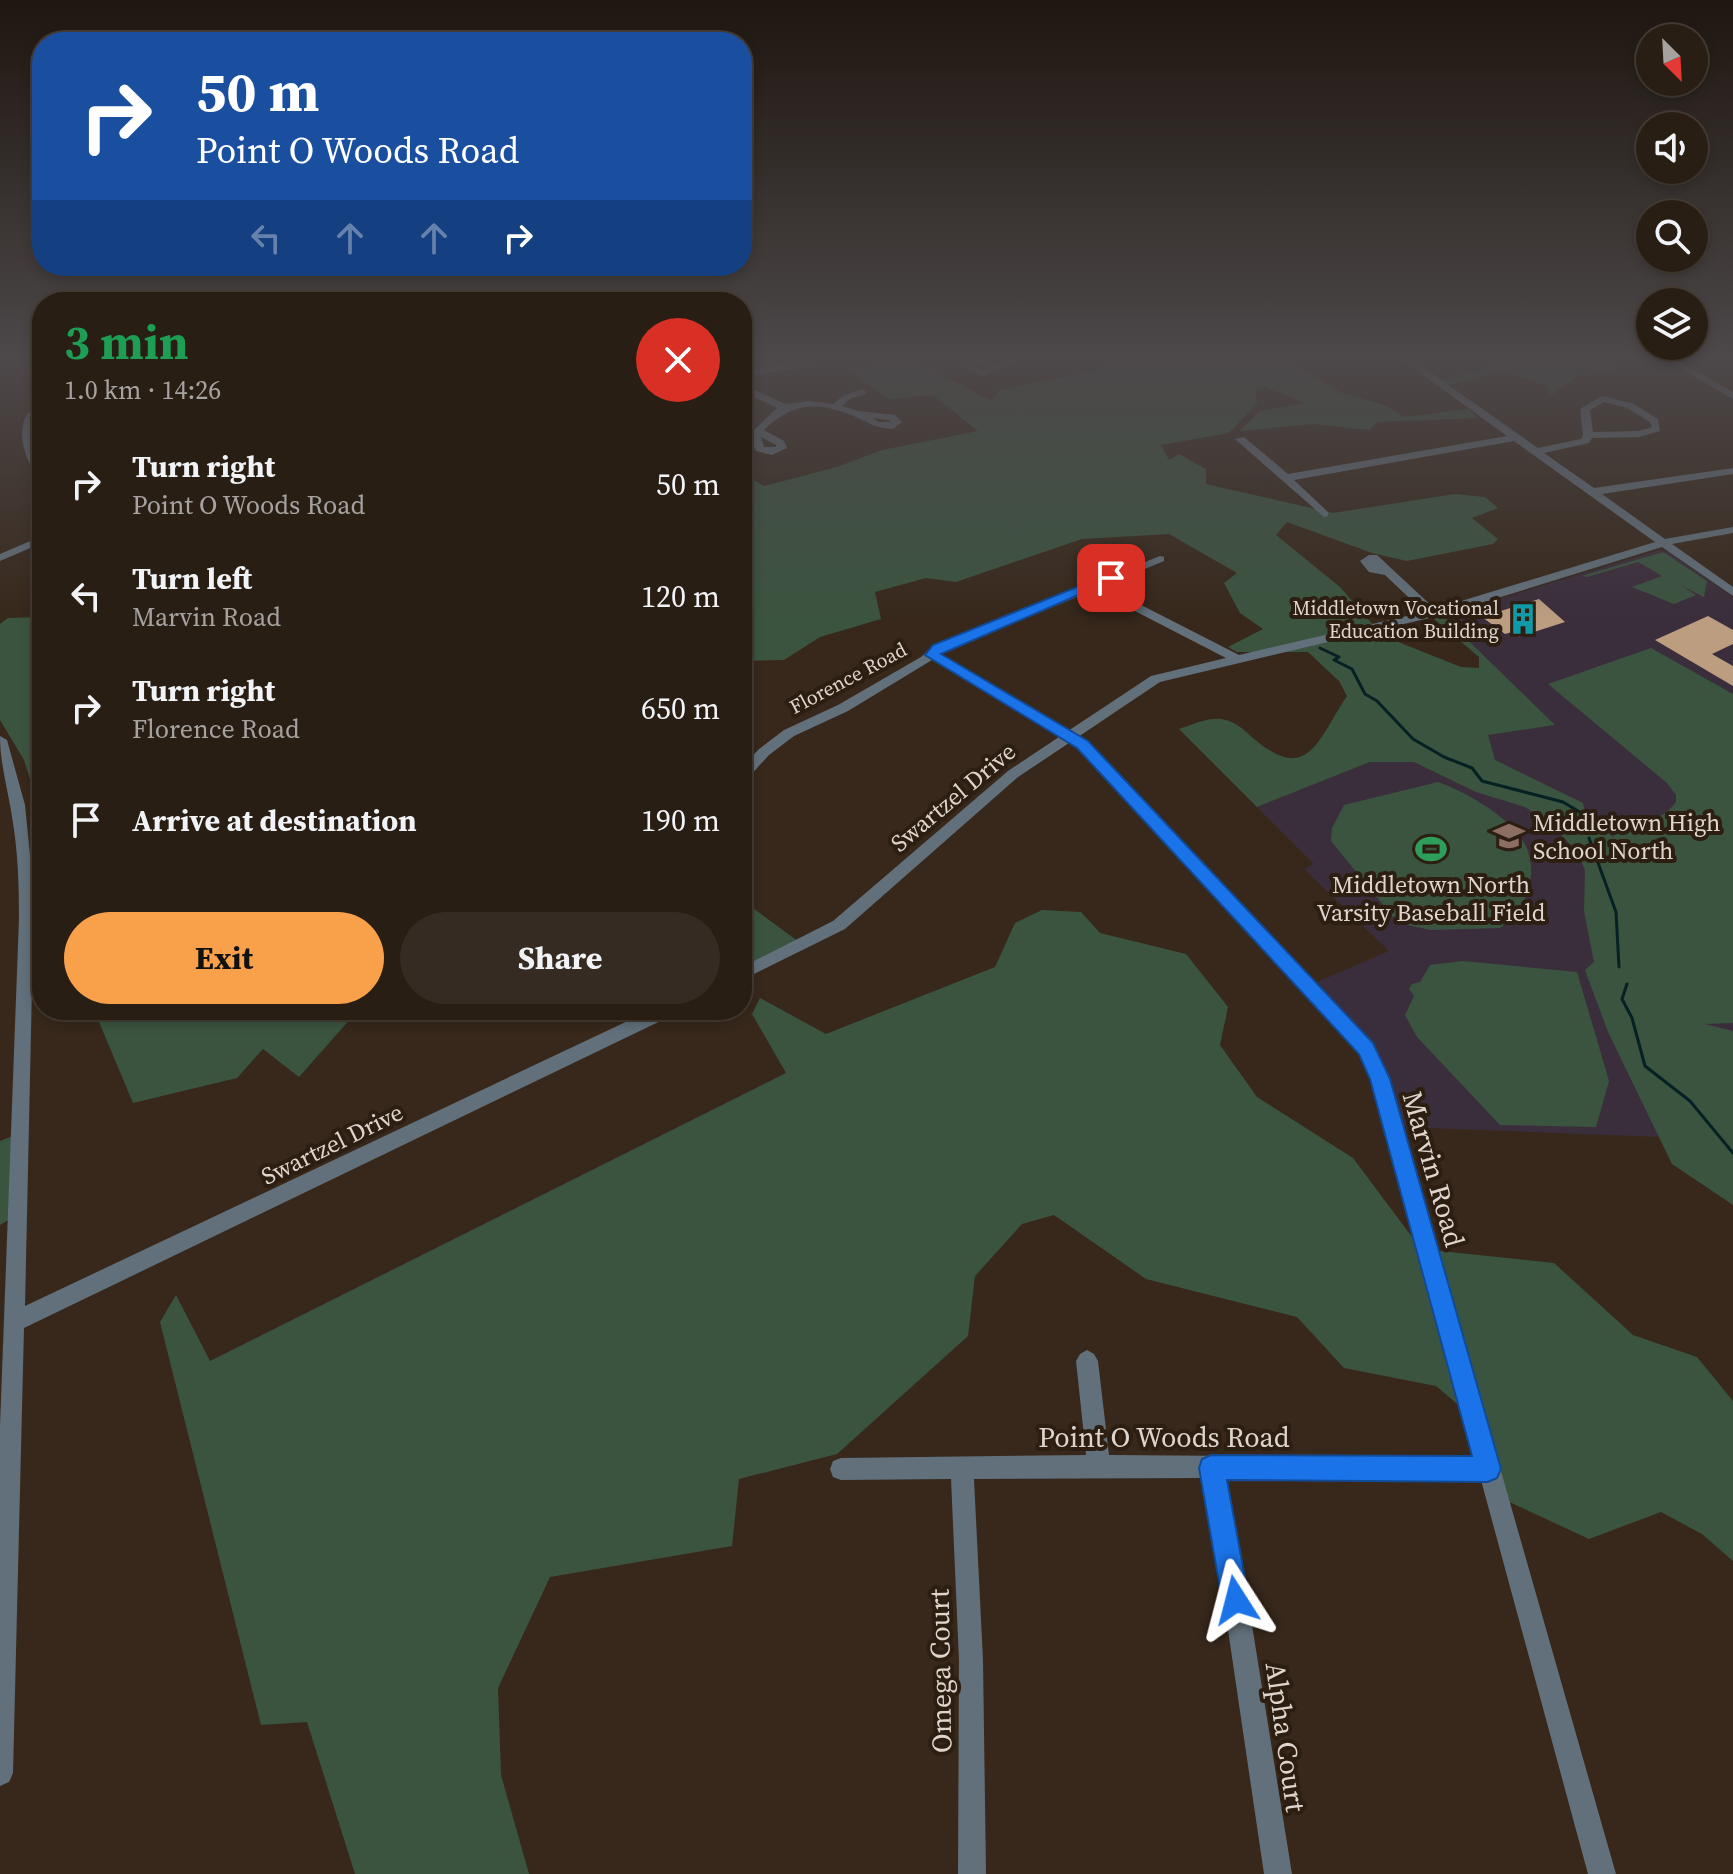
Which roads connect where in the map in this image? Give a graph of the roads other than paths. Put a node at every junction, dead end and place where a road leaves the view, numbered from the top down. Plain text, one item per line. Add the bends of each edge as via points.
1 (1245, 443) edge
2 (1480, 443) edge
3 (1523, 443) edge
4 (1580, 443) edge
5 (1535, 452) junction
6 (1733, 471) edge
7 (1288, 480) junction
8 (1592, 492) junction
9 (1324, 514) dead end
10 (1733, 530) edge
11 (1664, 543) junction
12 (32, 544) edge
13 (0, 558) edge
14 (1160, 559) dead end
15 (1389, 572) dead end
16 (1094, 585) junction
17 (1733, 592) edge
18 (1432, 613) junction
19 (933, 655) junction
20 (1237, 659) junction
21 (1070, 736) junction
22 (0, 740) edge
23 (752, 765) edge
24 (752, 969) edge
25 (646, 1020) edge
26 (9, 1257) edge
27 (16, 1321) junction
28 (1087, 1361) dead end
29 (962, 1468) junction
30 (1099, 1468) junction
31 (1211, 1468) junction
32 (841, 1469) dead end
33 (1488, 1469) junction
34 (5, 1505) edge
35 (0, 1773) edge
36 (972, 1874) edge
37 (1278, 1874) edge
38 (1602, 1874) edge

1 - 7 street
2 - 7 street
3 - 5 street
4 - 5 street
5 - 8 street
6 - 8 street
7 - 9 street
8 - 11 street
10 - 11 street, Swartzel Drive
11 - 17 street
11 - 18 street, Swartzel Drive
12 - 13 street
14 - 16 street, Florence Road
15 - 18 street
16 - 19 street, Florence Road via 938,648
16 - 20 street
18 - 20 street, Swartzel Drive
19 - 21 street, Marvin Road
19 - 23 street, Florence Road via 789,733
20 - 21 street, Swartzel Drive via 1156,679
21 - 24 street, Swartzel Drive via 985,796 839,925
21 - 33 street, Marvin Road via 1366,1049 1380,1079
22 - 26 street via 17,796 27,881
25 - 27 street, Swartzel Drive
26 - 27 street
27 - 34 street
28 - 30 street
29 - 30 street, Point O Woods Road
29 - 32 street, Point O Woods Road
29 - 36 street, Omega Court via 971,1660
30 - 31 street, Point O Woods Road
31 - 33 street, Point O Woods Road
31 - 37 street, Alpha Court
33 - 38 street, Marvin Road
34 - 35 street

